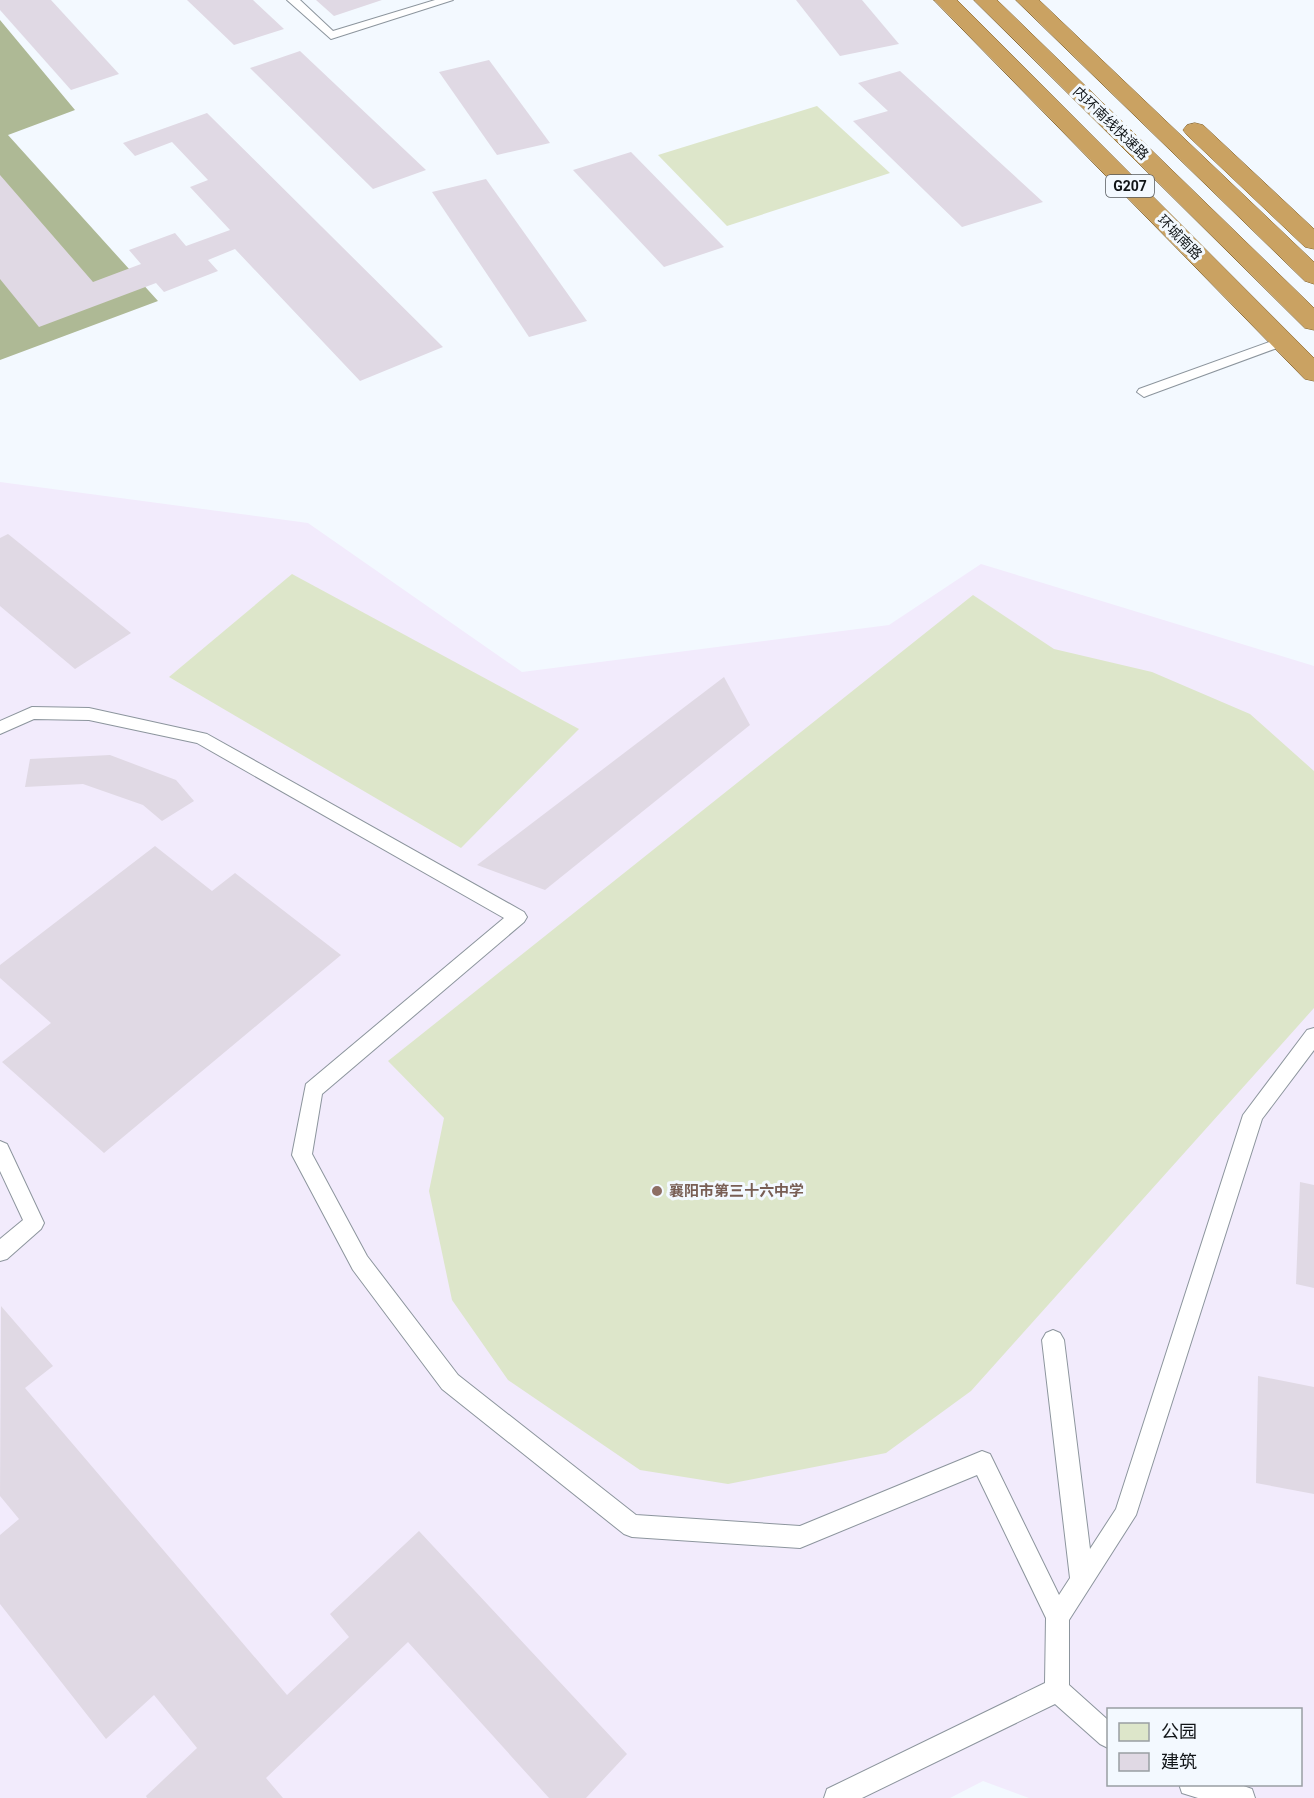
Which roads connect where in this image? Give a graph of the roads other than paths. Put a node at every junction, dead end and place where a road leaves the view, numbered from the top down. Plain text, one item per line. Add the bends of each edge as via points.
1 (293, 0) edge
2 (447, 0) edge
3 (945, 0) edge
4 (985, 0) edge
5 (1027, 0) edge
6 (1056, 0) edge
7 (1314, 242) edge
8 (1314, 276) edge
9 (1314, 322) edge
10 (1283, 341) junction
11 (1314, 373) edge
12 (1144, 392) dead end
13 (0, 728) edge
14 (1314, 1036) edge
15 (0, 1150) edge
16 (0, 1252) edge
17 (1053, 1340) dead end
18 (1082, 1579) junction
19 (1058, 1617) junction
20 (1057, 1690) junction
21 (1107, 1735) edge
22 (1195, 1786) edge
23 (836, 1798) edge
24 (1243, 1798) edge

1 - 2 lane via 330,35
3 - 10 highway, 环城南路 / G207
4 - 9 highway, 内环南线快速路 / G207
5 - 8 highway, 内环南线快速路
6 - 7 highway
10 - 11 highway, 环城南路 / G207
10 - 12 lane
13 - 19 lane via 32,713 89,714 201,738 518,917 313,1090 302,1155 360,1263 450,1382 632,1526 800,1537 982,1462
14 - 18 lane via 1253,1115 1125,1515
15 - 16 lane via 34,1223
17 - 18 lane
18 - 19 lane
19 - 20 lane
20 - 21 lane
20 - 23 lane
22 - 24 lane

